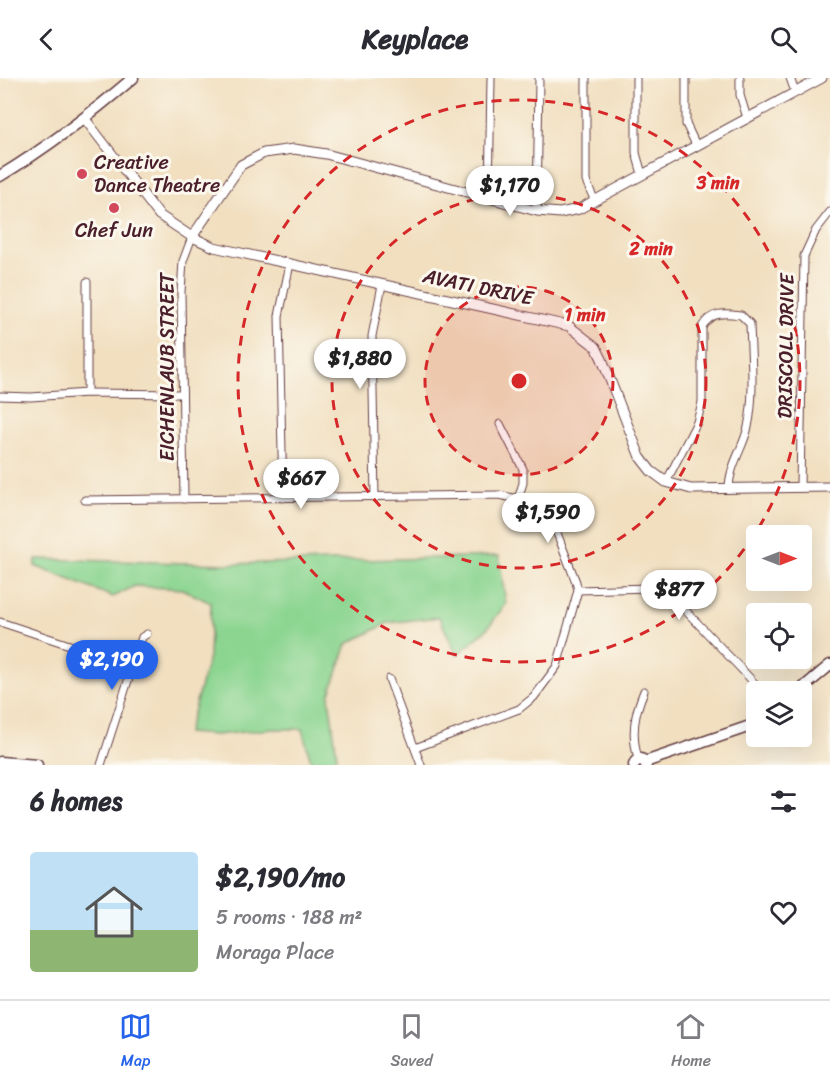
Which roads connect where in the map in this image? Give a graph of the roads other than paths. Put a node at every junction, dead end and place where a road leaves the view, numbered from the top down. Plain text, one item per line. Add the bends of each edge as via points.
1 (133, 78) edge
2 (491, 78) edge
3 (539, 78) edge
4 (586, 78) edge
5 (636, 78) edge
6 (686, 78) edge
7 (740, 78) edge
8 (790, 78) edge
9 (822, 78) edge
10 (795, 92) junction
11 (747, 118) junction
12 (85, 119) junction
13 (696, 145) junction
14 (642, 174) junction
15 (0, 176) edge
16 (489, 197) junction
17 (594, 199) junction
18 (537, 211) junction
19 (830, 212) edge
20 (192, 237) junction
21 (290, 264) junction
22 (87, 282) dead end
23 (382, 285) junction
24 (87, 393) junction
25 (182, 394) junction
26 (0, 396) edge
27 (500, 424) dead end
28 (666, 482) junction
29 (830, 487) edge
30 (800, 488) junction
31 (729, 489) junction
32 (283, 498) junction
33 (375, 498) junction
34 (184, 499) junction
35 (518, 499) junction
36 (85, 500) dead end
37 (578, 590) junction
38 (0, 622) edge
39 (147, 634) dead end
40 (830, 665) edge
41 (133, 666) junction
42 (389, 679) dead end
43 (753, 681) edge
44 (811, 681) edge
45 (644, 691) dead end
46 (746, 727) edge
47 (415, 748) junction
48 (0, 762) edge
49 (641, 763) edge
50 (37, 765) edge
51 (101, 765) edge
52 (421, 765) edge

1 - 12 main road
2 - 16 street
3 - 18 street
4 - 17 street via 586,181
5 - 14 street via 636,153
6 - 13 street via 686,124
7 - 11 street
8 - 10 street
9 - 10 street
10 - 11 street
11 - 13 street
12 - 15 main road
12 - 20 street, AVATI DRIVE via 159,215
13 - 14 street
14 - 17 street
16 - 18 street
16 - 20 street via 326,154 294,149 264,153 241,165
17 - 18 street via 560,213
19 - 30 street, DRISCOLL DRIVE via 804,256
20 - 21 street, AVATI DRIVE via 214,247
20 - 25 street, EICHENLAUB STREET via 183,261 180,292
21 - 23 street, AVATI DRIVE
21 - 32 street via 279,316
22 - 24 street
23 - 28 street, AVATI DRIVE via 560,323 585,337 602,359 640,457
23 - 33 street via 372,336
24 - 25 street
24 - 26 street
25 - 34 street, EICHENLAUB STREET
27 - 35 street via 523,469
28 - 31 street, AVATI DRIVE via 691,489
28 - 31 street via 697,422 702,402 702,327 718,313 726,313 741,315 750,324 752,394 747,428 733,463
29 - 30 street, AVATI DRIVE
30 - 31 street, AVATI DRIVE
32 - 33 street
32 - 34 street
33 - 35 street via 499,495
34 - 36 street
35 - 37 street via 539,509 555,528
37 - 43 street via 666,590
37 - 47 street via 557,666 534,697 519,709
38 - 41 street
39 - 41 street via 142,637
40 - 44 main road
41 - 51 street
42 - 47 street
45 - 49 street via 633,727
46 - 49 main road
47 - 52 street
48 - 50 main road

